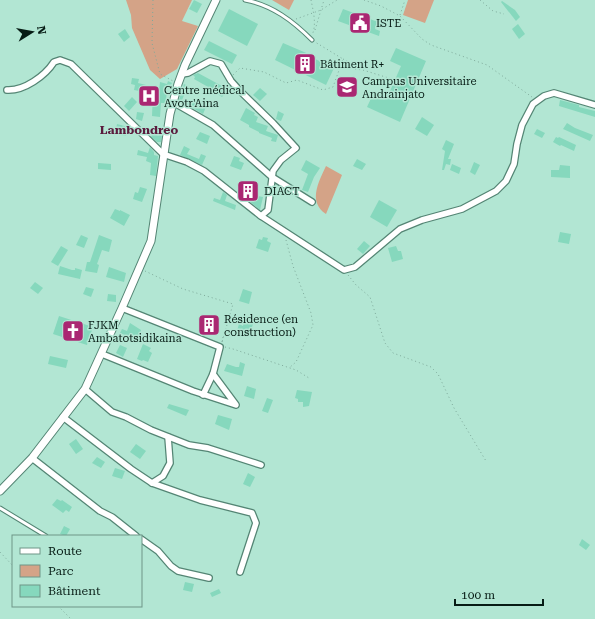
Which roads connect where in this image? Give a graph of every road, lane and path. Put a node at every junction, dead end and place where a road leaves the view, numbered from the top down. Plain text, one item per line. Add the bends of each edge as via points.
1 (153, 0) edge
2 (216, 0) edge
3 (245, 0) edge
4 (311, 0) edge
5 (324, 0) edge
6 (337, 0) edge
7 (364, 0) edge
8 (405, 0) edge
9 (480, 0) edge
10 (321, 10) junction
11 (314, 12) junction
12 (504, 14) dead end
13 (400, 16) junction
14 (291, 21) junction
15 (314, 31) junction
16 (312, 40) junction
17 (343, 59) junction
18 (182, 74) junction
19 (395, 80) dead end
20 (231, 81) junction
21 (178, 84) junction
22 (7, 90) dead end
23 (538, 100) junction
24 (173, 102) junction
25 (595, 105) edge
26 (163, 154) junction
27 (272, 177) junction
28 (312, 202) dead end
29 (261, 216) junction
30 (284, 230) junction
31 (139, 268) junction
32 (344, 270) junction
33 (122, 308) junction
34 (223, 337) dead end
35 (220, 347) junction
36 (102, 354) junction
37 (289, 368) junction
38 (213, 374) junction
39 (309, 378) dead end
40 (85, 389) junction
41 (203, 395) junction
42 (63, 417) junction
43 (168, 437) junction
44 (32, 458) junction
45 (486, 461) dead end
46 (261, 465) dead end
47 (152, 483) junction
48 (0, 490) edge
49 (0, 508) edge
50 (44, 535) edge
51 (135, 535) edge
52 (142, 540) edge
53 (0, 552) edge
54 (12, 565) edge
55 (240, 572) dead end
56 (209, 578) dead end
57 (59, 607) edge
58 (71, 619) edge

1 - 21 path via 152,43 160,74
2 - 18 street
3 - 14 lane via 263,4
4 - 11 path
5 - 10 path
6 - 10 path
7 - 13 path
8 - 13 path
9 - 12 path via 493,11
10 - 11 path
10 - 15 path
11 - 14 path
11 - 15 path
13 - 23 path via 431,45 487,65
14 - 16 lane
15 - 16 path
16 - 17 path
17 - 19 path via 355,69
17 - 20 path via 333,87 323,90 297,80 286,83 264,72 240,68 232,76
18 - 20 street via 210,61 221,64
18 - 21 street
20 - 27 street via 296,148 281,160 272,171
21 - 24 street
22 - 26 street via 14,91 35,80 54,62 60,60 70,64
23 - 25 street via 554,93
23 - 32 street via 533,104 522,125 514,164 506,181 496,191 462,209 400,229 355,267
24 - 26 street
24 - 27 street via 213,125
26 - 29 street via 204,171
26 - 31 street via 151,241
27 - 28 street
27 - 29 street via 268,210
29 - 30 street
30 - 32 street
30 - 37 path via 313,326 296,362
31 - 33 street
31 - 35 path via 183,289 233,304
32 - 45 path via 370,297 385,343 393,352 430,367 438,374 454,408
33 - 35 street
33 - 36 street
34 - 35 path
35 - 37 path
35 - 38 street
36 - 40 street
36 - 41 street
37 - 39 path
38 - 41 street
38 - 41 street via 236,405
40 - 42 street
40 - 43 street via 112,412
42 - 44 street
42 - 47 street
43 - 46 street
43 - 47 street via 170,463 163,476
44 - 48 street
44 - 51 street
47 - 55 street via 200,500 252,514 256,524
49 - 50 lane
52 - 56 street via 178,571
53 - 54 path
57 - 58 path

